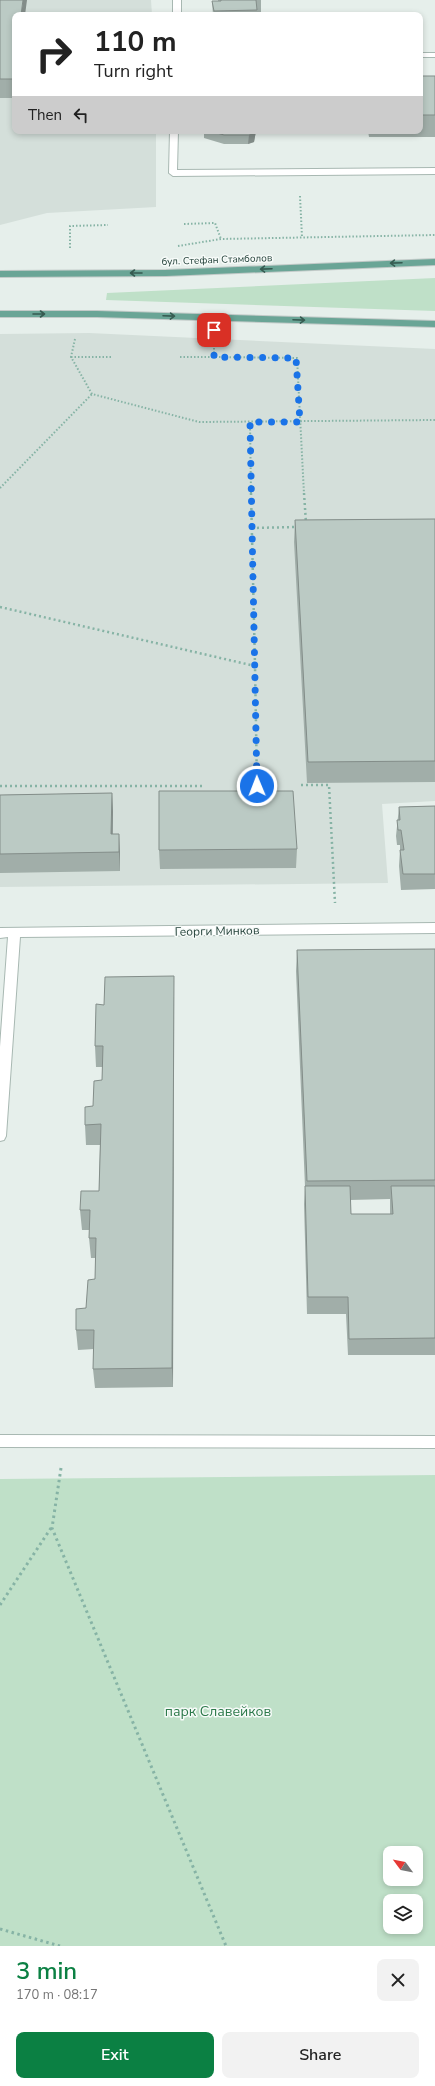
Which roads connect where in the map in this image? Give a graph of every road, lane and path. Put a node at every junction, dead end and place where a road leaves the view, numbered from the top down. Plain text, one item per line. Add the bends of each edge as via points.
1 (178, 0) edge
2 (177, 12) edge
3 (423, 55) edge
4 (435, 55) edge
5 (174, 134) edge
6 (435, 171) edge
7 (298, 172) junction
8 (184, 224) dead end
9 (108, 225) dead end
10 (435, 235) edge
11 (302, 237) junction
12 (221, 239) junction
13 (177, 246) dead end
14 (62, 248) dead end
15 (435, 262) edge
16 (0, 274) edge
17 (0, 314) edge
18 (435, 324) edge
19 (76, 334) dead end
20 (214, 337) dead end
21 (70, 357) junction
22 (180, 357) dead end
23 (214, 357) junction
24 (113, 358) dead end
25 (92, 394) junction
26 (435, 420) edge
27 (250, 422) junction
28 (300, 422) junction
29 (0, 488) edge
30 (300, 527) edge
31 (306, 527) edge
32 (252, 528) junction
33 (0, 607) edge
34 (255, 666) junction
35 (301, 785) dead end
36 (0, 786) edge
37 (202, 786) dead end
38 (257, 786) dead end
39 (435, 928) edge
40 (337, 929) junction
41 (0, 933) edge
42 (14, 933) junction
43 (0, 1136) edge
44 (0, 1442) edge
45 (65, 1442) junction
46 (435, 1442) edge
47 (52, 1528) junction
48 (0, 1605) edge
49 (0, 1929) edge
50 (60, 1946) edge
51 (226, 1946) edge

1 - 2 street
3 - 4 street
5 - 7 street via 173,172
6 - 7 street
7 - 11 path
8 - 12 path via 215,223
9 - 14 path via 70,226 70,248
10 - 11 path
11 - 12 path
12 - 13 path
15 -> 16 main road, бул. Стефан Стамболов via 166,273
17 -> 18 main road via 97,314
19 - 21 path
20 - 23 path
21 - 24 path
21 - 25 path
22 - 23 path
23 - 28 path via 296,358
25 - 27 path via 199,422
25 - 29 path
26 - 28 path
27 - 28 path
27 - 32 path
28 - 31 path
30 - 32 path
32 - 34 path
33 - 34 path
34 - 38 path
35 - 40 path via 329,785
36 - 37 path
39 - 40 street, Георги Минков
40 - 42 street, Георги Минков
41 - 42 street, Георги Минков
42 - 43 street
44 - 45 street
45 - 46 street
45 - 47 path
47 - 48 path
47 - 51 path
49 - 50 path

